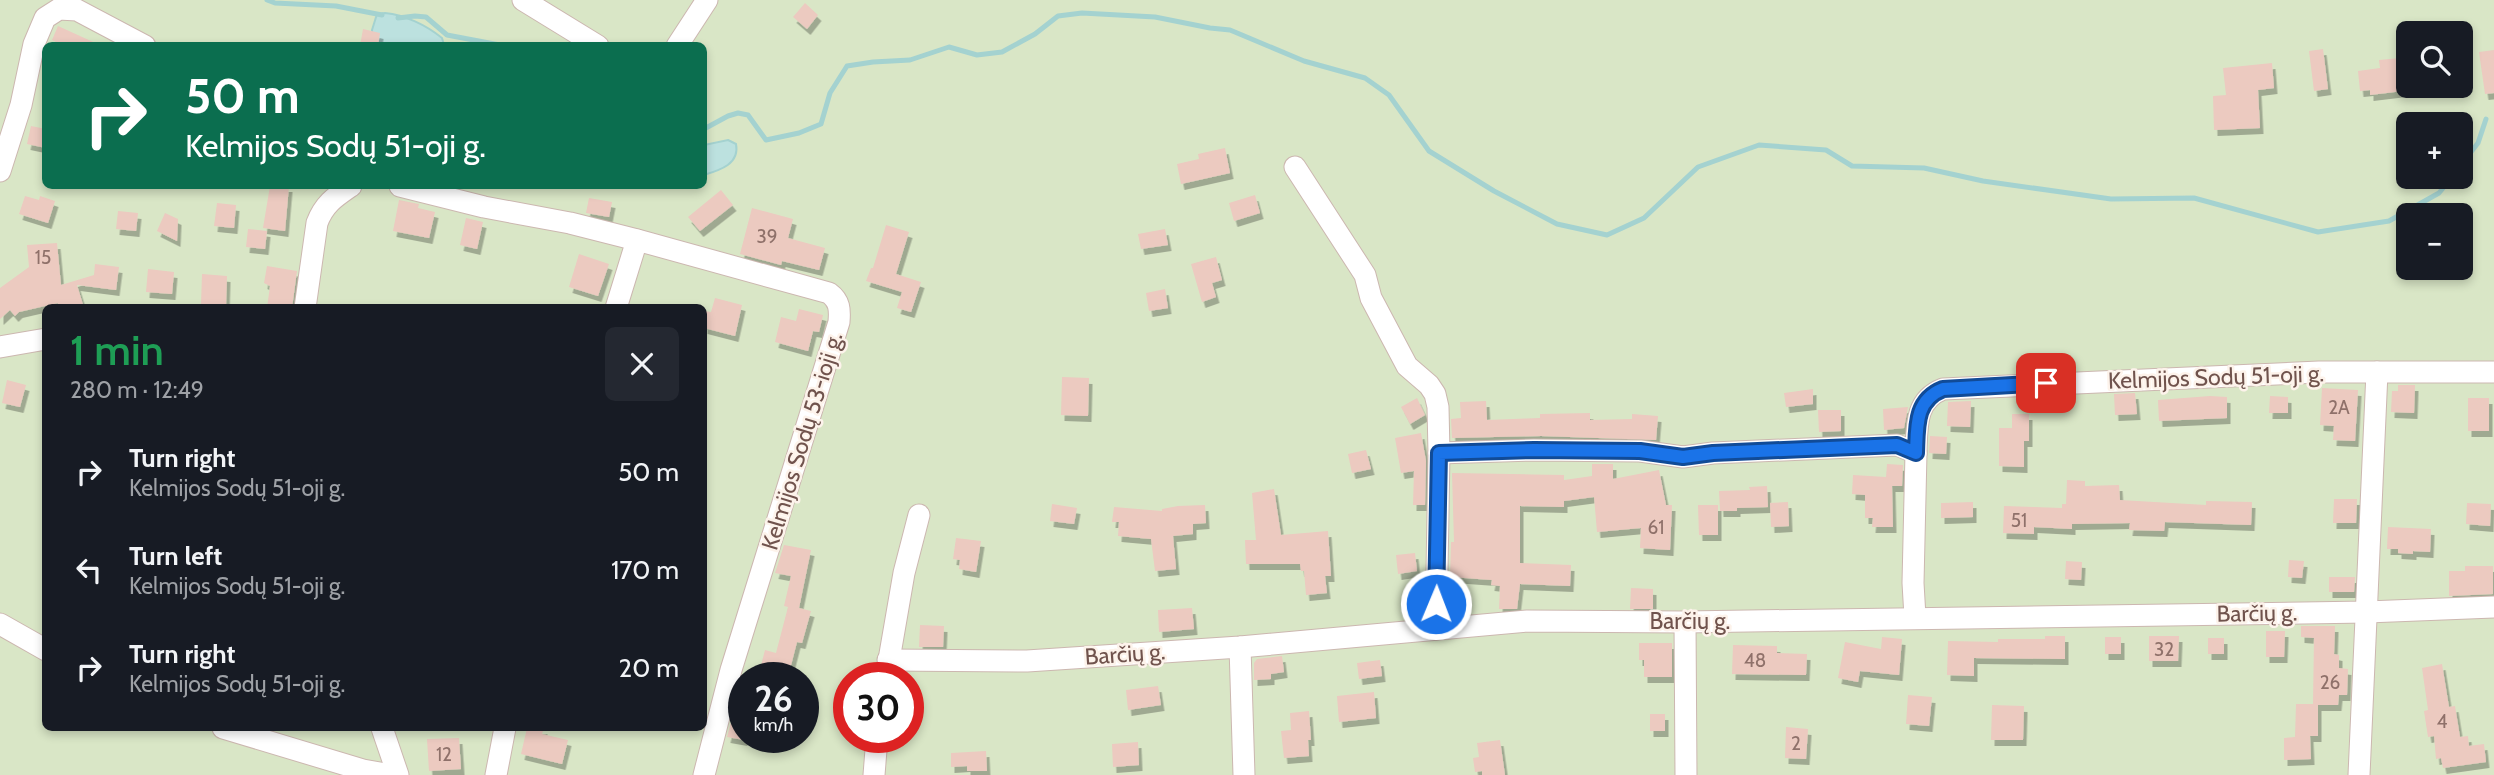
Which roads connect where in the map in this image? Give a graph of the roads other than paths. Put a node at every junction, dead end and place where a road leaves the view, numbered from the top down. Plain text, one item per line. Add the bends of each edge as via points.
1 (523, 0) edge
2 (707, 0) edge
3 (137, 42) edge
4 (591, 42) edge
5 (680, 42) edge
6 (1295, 167) dead end
7 (0, 172) edge
8 (347, 189) edge
9 (412, 189) edge
10 (638, 240) junction
11 (306, 304) edge
12 (617, 304) edge
13 (42, 340) edge
14 (0, 348) edge
15 (2377, 372) junction
16 (2494, 372) edge
17 (1439, 453) junction
18 (1916, 453) junction
19 (919, 515) dead end
20 (2494, 607) edge
21 (2367, 612) junction
22 (1915, 617) junction
23 (1685, 622) junction
24 (0, 624) edge
25 (1436, 629) junction
26 (1240, 646) junction
27 (42, 648) edge
28 (888, 662) edge
29 (924, 667) edge
30 (233, 731) edge
31 (383, 731) edge
32 (504, 731) edge
33 (876, 753) edge
34 (391, 775) edge
35 (398, 775) edge
36 (496, 775) edge
37 (704, 775) edge
38 (874, 775) edge
39 (1244, 775) edge
40 (1686, 775) edge
41 (2359, 775) edge

1 - 4 street
2 - 5 street
3 - 7 street via 77,10 59,9 45,18
6 - 17 street via 1365,275 1371,298 1407,366 1435,394
8 - 11 street via 327,203 317,223
9 - 10 street, Kelmijos Sodų 53-ioji g.
10 - 12 street
10 - 37 street, Kelmijos Sodų 53-ioji g. via 830,293 840,309 730,670
13 - 14 street
15 - 16 street, Kelmijos Sodų 51-oji g.
15 - 18 street, Kelmijos Sodų 51-oji g. via 1943,389 1925,400 1920,409
15 - 21 street
17 - 18 street via 1640,451 1683,457 1897,445
17 - 25 street
18 - 22 street, Kelmijos Sodų 51-oji g.
19 - 28 street
20 - 21 street, Barčių g.
21 - 22 street, Barčių g.
21 - 41 street
22 - 23 street, Barčių g.
23 - 25 street, Barčių g. via 1527,621
23 - 40 street
24 - 27 street
25 - 26 street, Barčių g.
26 - 29 street, Barčių g.
26 - 39 street
30 - 34 street
31 - 35 street
32 - 36 street
33 - 38 street

